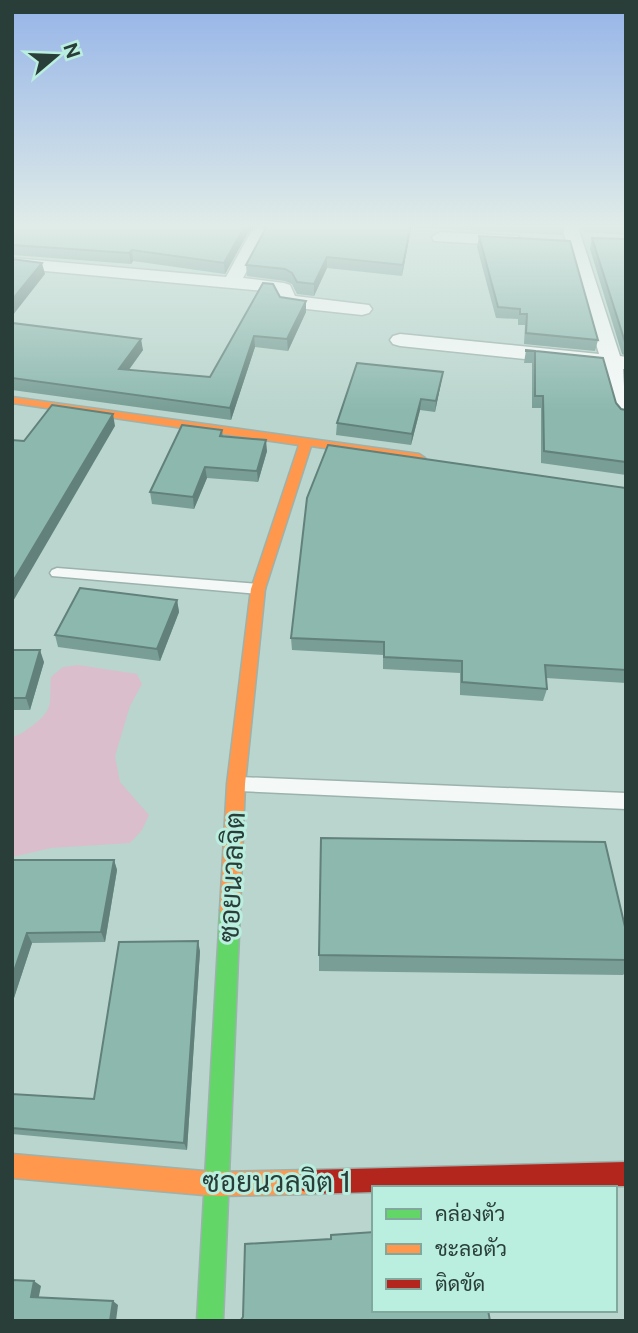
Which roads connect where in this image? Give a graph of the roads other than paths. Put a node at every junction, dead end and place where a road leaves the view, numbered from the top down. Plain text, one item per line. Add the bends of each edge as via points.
1 (269, 286) edge
2 (591, 286) edge
3 (362, 309) dead end
4 (400, 340) dead end
5 (617, 363) edge
6 (12, 400) edge
7 (625, 406) edge
8 (306, 442) junction
9 (439, 461) edge
10 (57, 573) dead end
11 (258, 589) junction
12 (236, 784) junction
13 (626, 801) edge
14 (12, 1166) edge
15 (626, 1174) edge
16 (215, 1184) junction
17 (210, 1321) edge

1 - 3 street via 283,289 288,301
2 - 5 street
4 - 5 street
5 - 7 street
6 - 8 street
8 - 9 street
8 - 11 street, ซอยนวลจิต
10 - 11 lane
11 - 12 street, ซอยนวลจิต
12 - 13 lane
12 - 16 street, ซอยนวลจิต
14 - 16 street, ซอยนวลจิต 1
15 - 16 street, ซอยนวลจิต 1
16 - 17 street, ซอยนวลจิต

